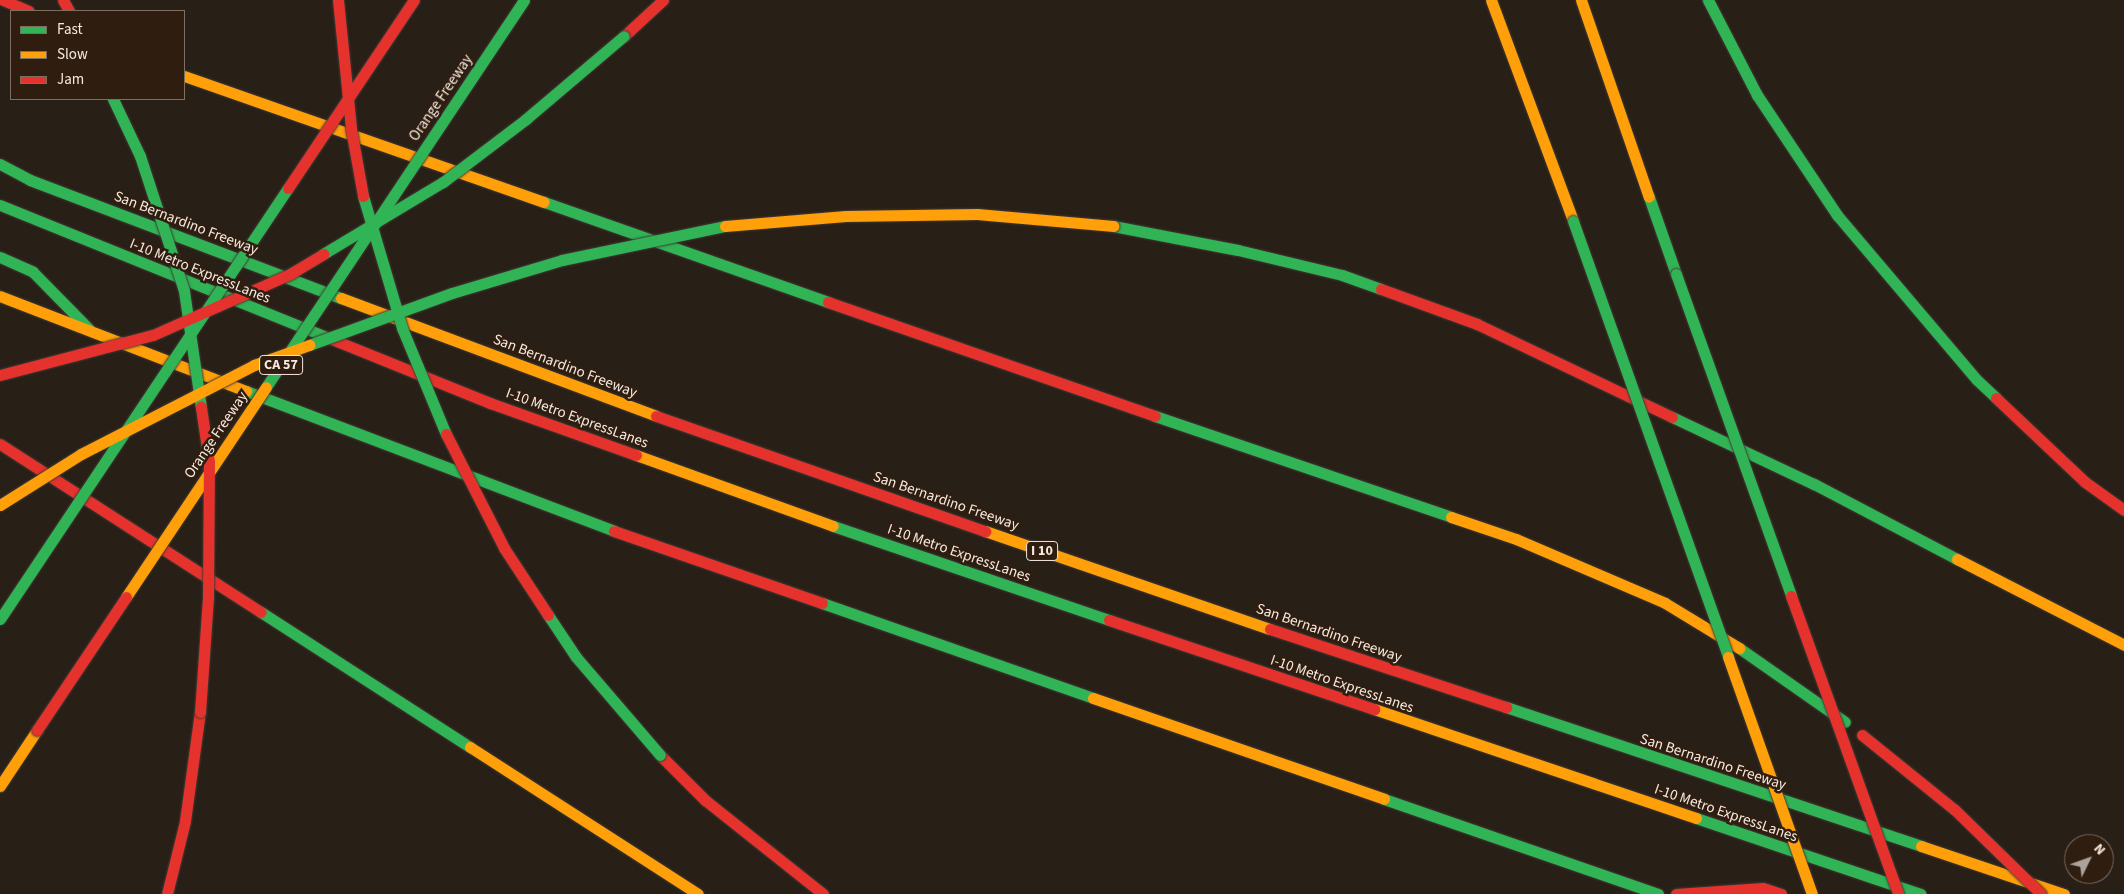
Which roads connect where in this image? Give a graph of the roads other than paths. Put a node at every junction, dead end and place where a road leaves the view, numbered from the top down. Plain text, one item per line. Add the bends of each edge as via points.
1 (3, 0) edge
2 (338, 0) edge
3 (414, 0) edge
4 (524, 0) edge
5 (663, 0) edge
6 (1491, 0) edge
7 (1581, 0) edge
8 (1708, 0) edge
9 (27, 10) edge
10 (185, 76) edge
11 (113, 100) edge
12 (0, 151) edge
13 (0, 164) edge
14 (30, 180) junction
15 (0, 205) edge
16 (0, 256) edge
17 (0, 296) edge
18 (96, 335) junction
19 (0, 375) edge
20 (0, 444) edge
21 (0, 505) edge
22 (2124, 510) edge
23 (0, 619) edge
24 (2124, 645) edge
25 (0, 786) edge
26 (167, 894) edge
27 (698, 894) edge
28 (822, 894) edge
29 (1658, 894) edge
30 (1676, 894) edge
31 (1781, 894) edge
32 (1812, 894) edge
33 (1898, 894) edge
34 (1921, 894) edge
35 (2041, 894) edge
36 (2064, 894) edge

1 - 9 highway
2 - 28 highway, bridge via 350,129 368,216 402,328 443,429 504,548 576,656 660,755 705,800
3 - 23 highway, bridge
4 - 25 highway, Orange Freeway / CA 57, bridge
5 - 19 highway, bridge via 526,119 442,182 290,274 153,335
6 - 32 highway, bridge
7 - 33 highway, bridge
8 - 22 highway via 1757,95 1837,215 1977,380 2085,482
10 - 35 highway, bridge via 1057,383 1516,539 1665,603 1766,664 1862,735 1955,810
11 - 26 highway, bridge via 140,156 184,291 208,462 208,598 200,712 185,821
12 - 14 highway
13 - 14 highway, San Bernardino Freeway / I 10
14 - 36 highway, San Bernardino Freeway / I 10 via 622,404 1149,588
15 - 34 highway, I-10 Metro ExpressLanes via 537,420 893,547
16 - 18 highway via 33,272
17 - 18 highway
18 - 29 highway via 596,525
20 - 27 highway
21 - 24 highway, bridge via 81,454 254,366 452,293 562,260 717,227 846,216 977,214 1114,226 1238,250 1342,275 1477,324 1814,484
30 - 31 highway via 1763,888

